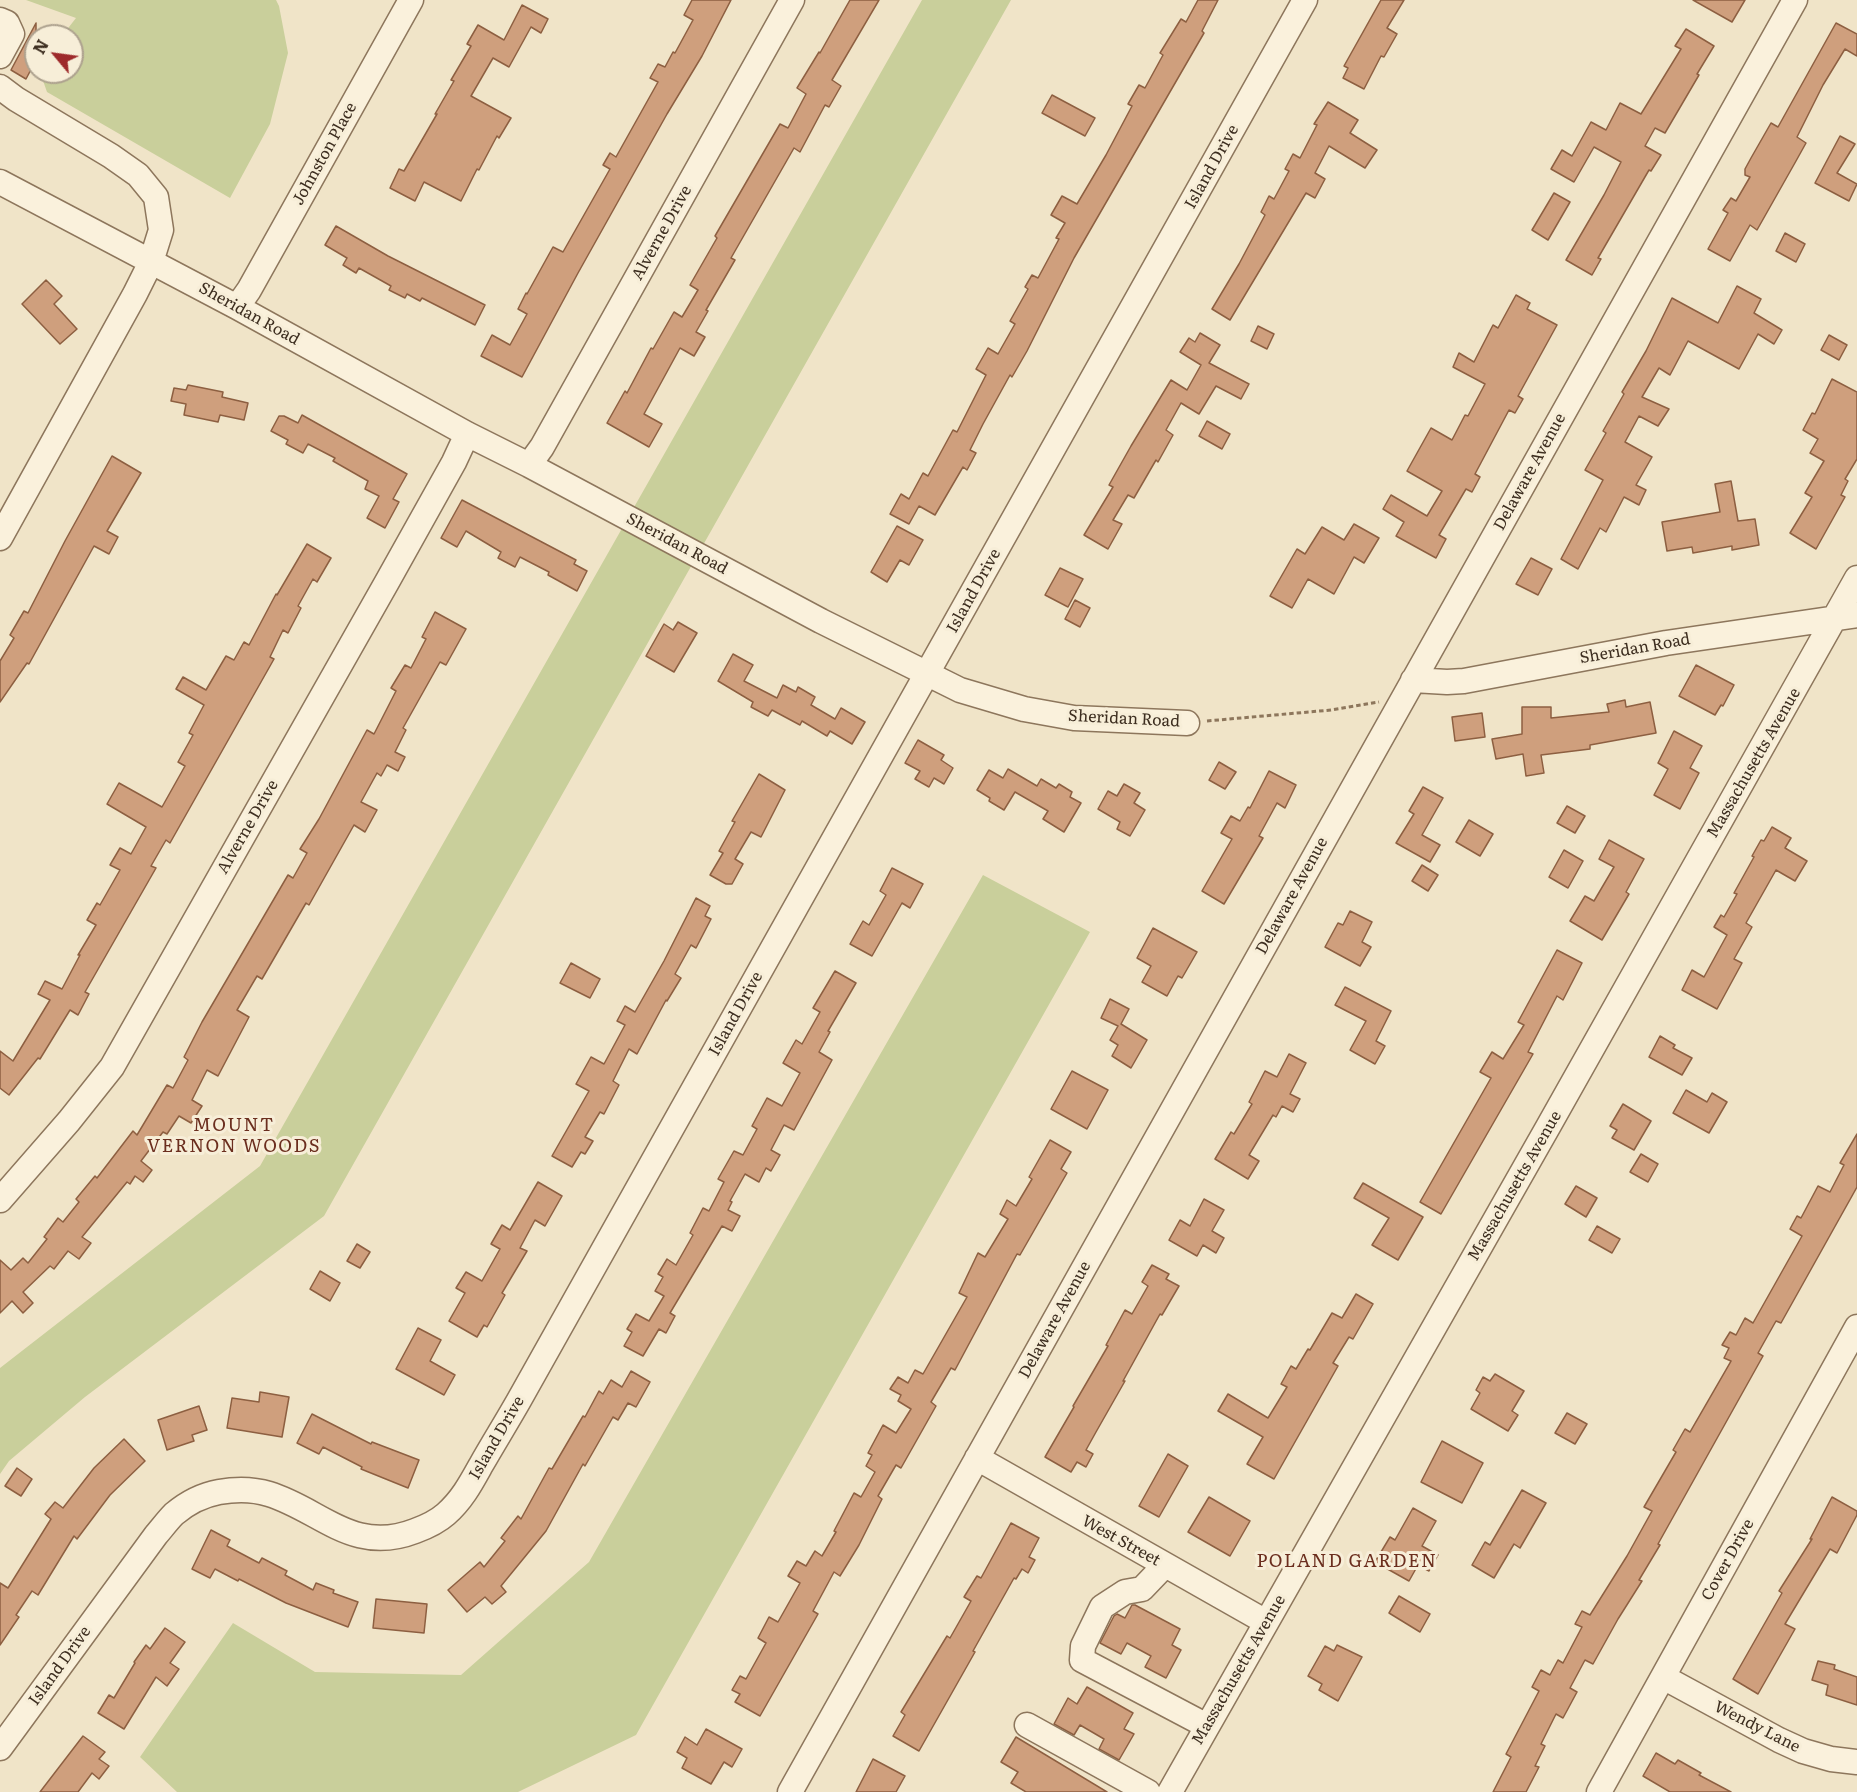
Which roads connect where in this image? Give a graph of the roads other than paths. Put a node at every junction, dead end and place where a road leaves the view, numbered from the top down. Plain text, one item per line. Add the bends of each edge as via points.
1 (411, 0) edge
2 (792, 0) edge
3 (1305, 0) edge
4 (1795, 0) edge
5 (0, 20) edge
6 (0, 56) edge
7 (0, 87) edge
8 (0, 182) edge
9 (151, 262) junction
10 (237, 307) junction
11 (467, 434) junction
12 (529, 465) junction
13 (0, 538) edge
14 (1857, 578) edge
15 (1846, 617) edge
16 (927, 674) junction
17 (1409, 688) junction
18 (1187, 723) road end
19 (0, 1200) edge
20 (1857, 1327) edge
21 (977, 1458) junction
22 (1165, 1565) junction
23 (1266, 1622) junction
24 (1663, 1677) junction
25 (1026, 1725) dead end
26 (1207, 1726) junction
27 (0, 1748) edge
28 (1857, 1762) edge
29 (790, 1792) edge
30 (1148, 1792) edge
31 (1170, 1792) edge
32 (1599, 1792) edge

1 - 10 street, Johnston Place
2 - 12 street, Alverne Drive
3 - 16 street, Island Drive
4 - 17 street, Delaware Avenue
5 - 6 street via 7,23 12,34
7 - 9 street via 138,175 156,197 161,230
8 - 9 street, Sheridan Road
9 - 10 street, Sheridan Road
9 - 13 street
10 - 11 street, Sheridan Road
11 - 12 street, Sheridan Road
11 - 19 street, Alverne Drive via 112,1067
12 - 16 street, Sheridan Road
14 - 15 street, Massachusetts Avenue
15 - 17 street, Sheridan Road via 1665,643
15 - 23 street, Massachusetts Avenue
16 - 18 street, Sheridan Road via 960,690 1048,714 1104,721
16 - 27 street, Island Drive via 524,1392 455,1506 430,1526 407,1535 382,1538 347,1532 285,1500 250,1490 212,1494 191,1502 156,1535
17 - 21 street, Delaware Avenue
20 - 24 street, Cover Drive
21 - 22 street, West Street
21 - 29 street, Delaware Avenue
22 - 23 street, West Street
22 - 26 street via 1142,1589 1125,1592 1102,1607 1083,1646 1082,1660
23 - 26 street, Massachusetts Avenue
24 - 28 street, Wendy Lane via 1795,1748 1830,1759
24 - 32 street, Cover Drive
25 - 30 street
26 - 31 street, Massachusetts Avenue

